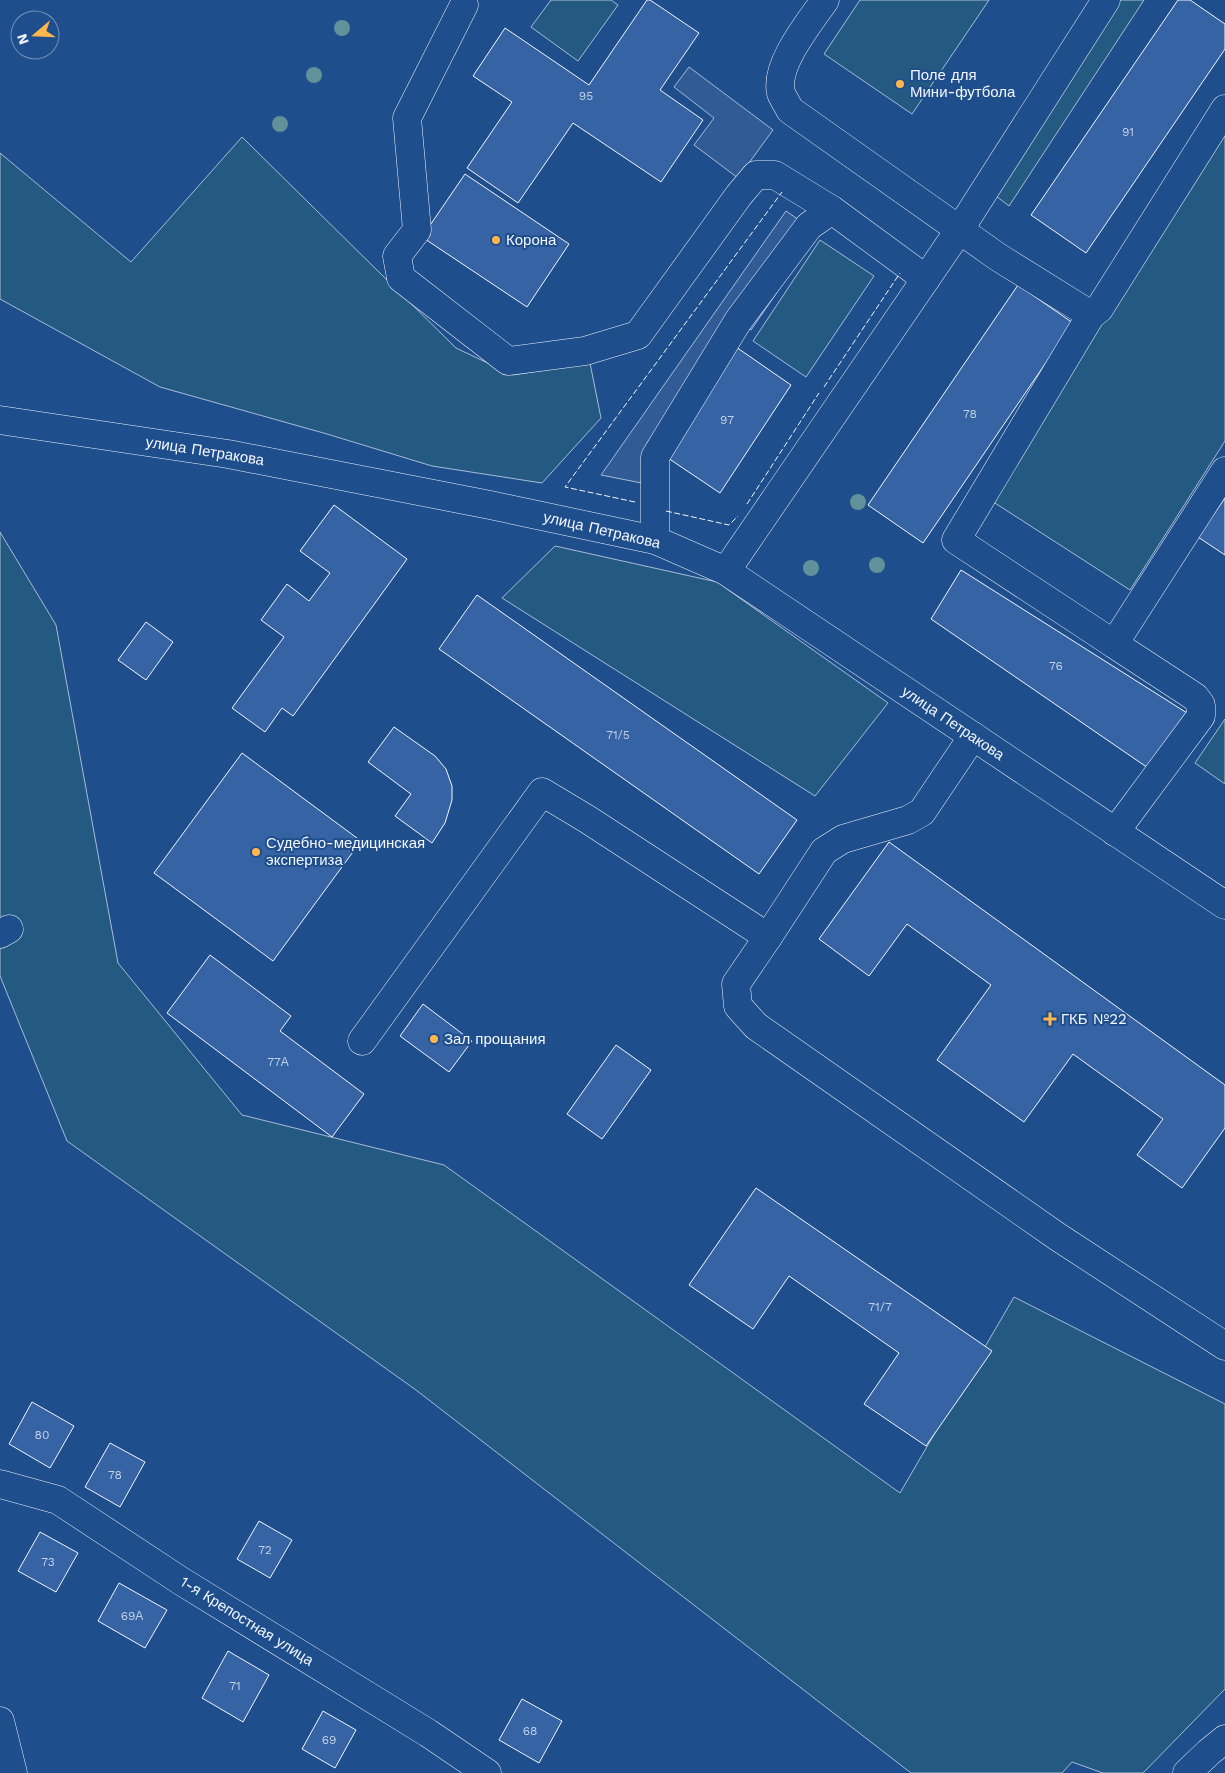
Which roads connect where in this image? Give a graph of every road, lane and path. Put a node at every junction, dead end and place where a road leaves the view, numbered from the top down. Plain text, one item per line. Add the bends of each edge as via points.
1 (825, 0) edge
2 (1106, 0) edge
3 (464, 5) dead end
4 (1225, 109) edge
5 (832, 210) junction
6 (960, 230) junction
7 (926, 279) junction
8 (1092, 315) junction
9 (0, 420) edge
10 (1225, 471) edge
11 (655, 540) junction
12 (726, 571) junction
13 (1114, 644) junction
14 (973, 736) junction
15 (1115, 832) junction
16 (1225, 905) edge
17 (768, 938) junction
18 (362, 1041) dead end
19 (1225, 1346) edge
20 (0, 1484) edge
21 (0, 1721) edge
22 (1225, 1739) edge
23 (12, 1773) edge
24 (488, 1773) edge
25 (1187, 1773) edge

1 - 6 street via 801,34 780,78 781,93 790,110
2 - 6 street
3 - 5 street via 407,118 417,230 397,256 401,278 508,361 585,351 638,335 756,175 775,175
4 - 8 street via 1099,309
5 - 7 street
5 - 11 street via 809,226 738,321 655,457
6 - 7 street
6 - 8 street
7 - 12 street
8 - 13 street via 956,540
9 - 11 street, улица Петракова via 228,454
10 - 13 street
11 - 12 street, улица Петракова
12 - 14 street, улица Петракова
13 - 15 street via 1194,697 1201,705 1200,716
14 - 15 street, улица Петракова
14 - 17 street via 922,812 908,820 843,839 824,851
15 - 16 street, улица Петракова
17 - 18 street via 587,818 542,792
17 - 19 street via 736,984 738,1006 756,1026 1058,1237
20 - 24 street, 1-я Крепостная улица via 58,1500
21 - 23 street
22 - 25 street

